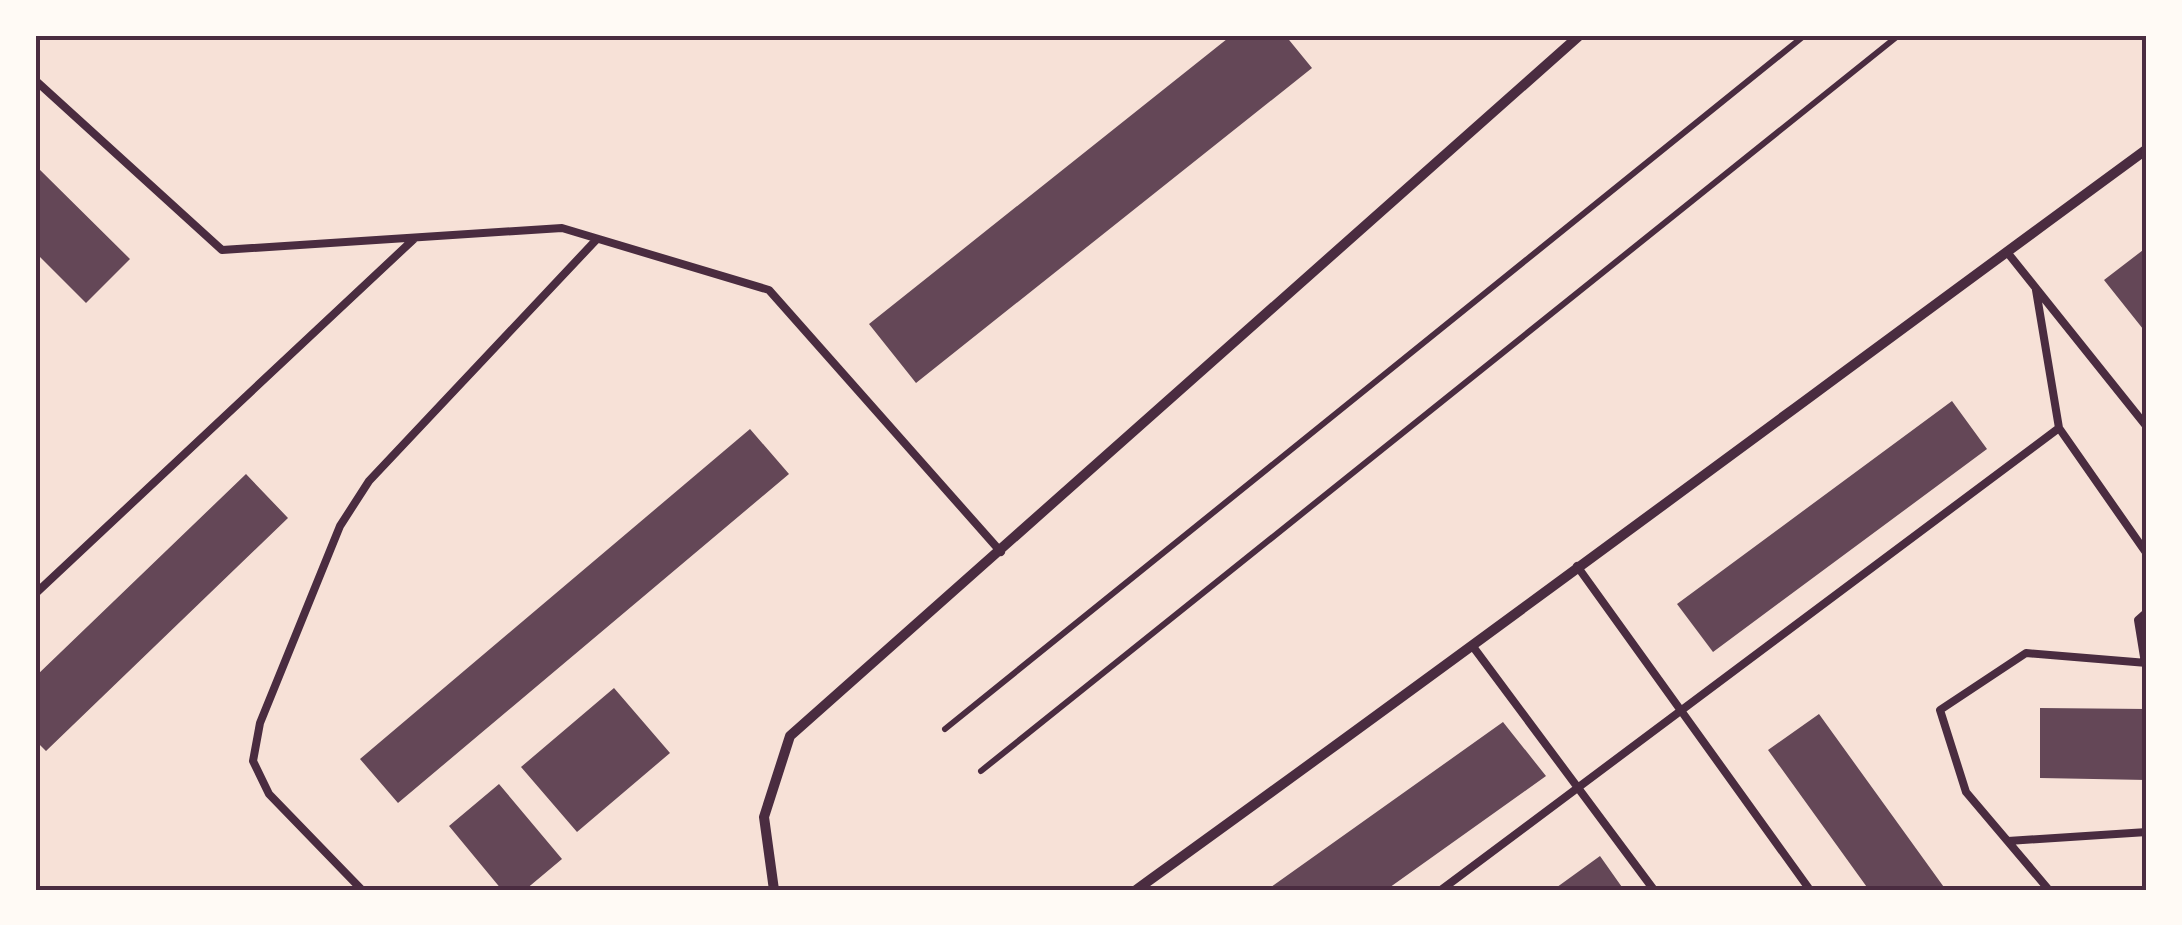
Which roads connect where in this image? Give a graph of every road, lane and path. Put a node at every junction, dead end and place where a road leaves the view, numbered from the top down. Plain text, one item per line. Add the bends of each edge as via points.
1 (1580, 35) edge
2 (1805, 35) edge
3 (1899, 35) edge
4 (35, 80) edge
5 (2147, 149) edge
6 (415, 238) junction
7 (597, 239) junction
8 (2007, 252) junction
9 (2035, 286) junction
10 (2147, 427) edge
11 (2059, 428) junction
12 (1000, 552) junction
13 (2147, 554) edge
14 (1577, 566) junction
15 (35, 594) edge
16 (2147, 612) edge
17 (1474, 648) junction
18 (2146, 663) edge
19 (1682, 712) junction
20 (945, 729) dead end
21 (981, 771) dead end
22 (1578, 789) junction
23 (2147, 832) edge
24 (2008, 841) junction
25 (362, 890) edge
26 (774, 890) edge
27 (1136, 890) edge
28 (1442, 890) edge
29 (1654, 890) edge
30 (1810, 890) edge
31 (2050, 890) edge

1 - 12 street
2 - 20 path
3 - 21 path
4 - 6 lane via 222,250
5 - 8 street
6 - 7 lane via 562,228
6 - 15 lane
7 - 12 lane via 769,290
7 - 25 lane via 369,481 340,526 260,723 254,762 269,794
8 - 9 lane
8 - 14 street
9 - 10 lane
9 - 11 lane
11 - 13 lane
11 - 19 lane
12 - 26 street via 790,736 764,817
14 - 17 street
14 - 19 lane
16 - 18 lane via 2138,620
17 - 22 lane
17 - 27 street
18 - 24 lane via 2026,653 1940,710 1966,792
19 - 22 lane
19 - 30 lane
22 - 28 lane
22 - 29 lane
23 - 24 lane
24 - 31 lane

